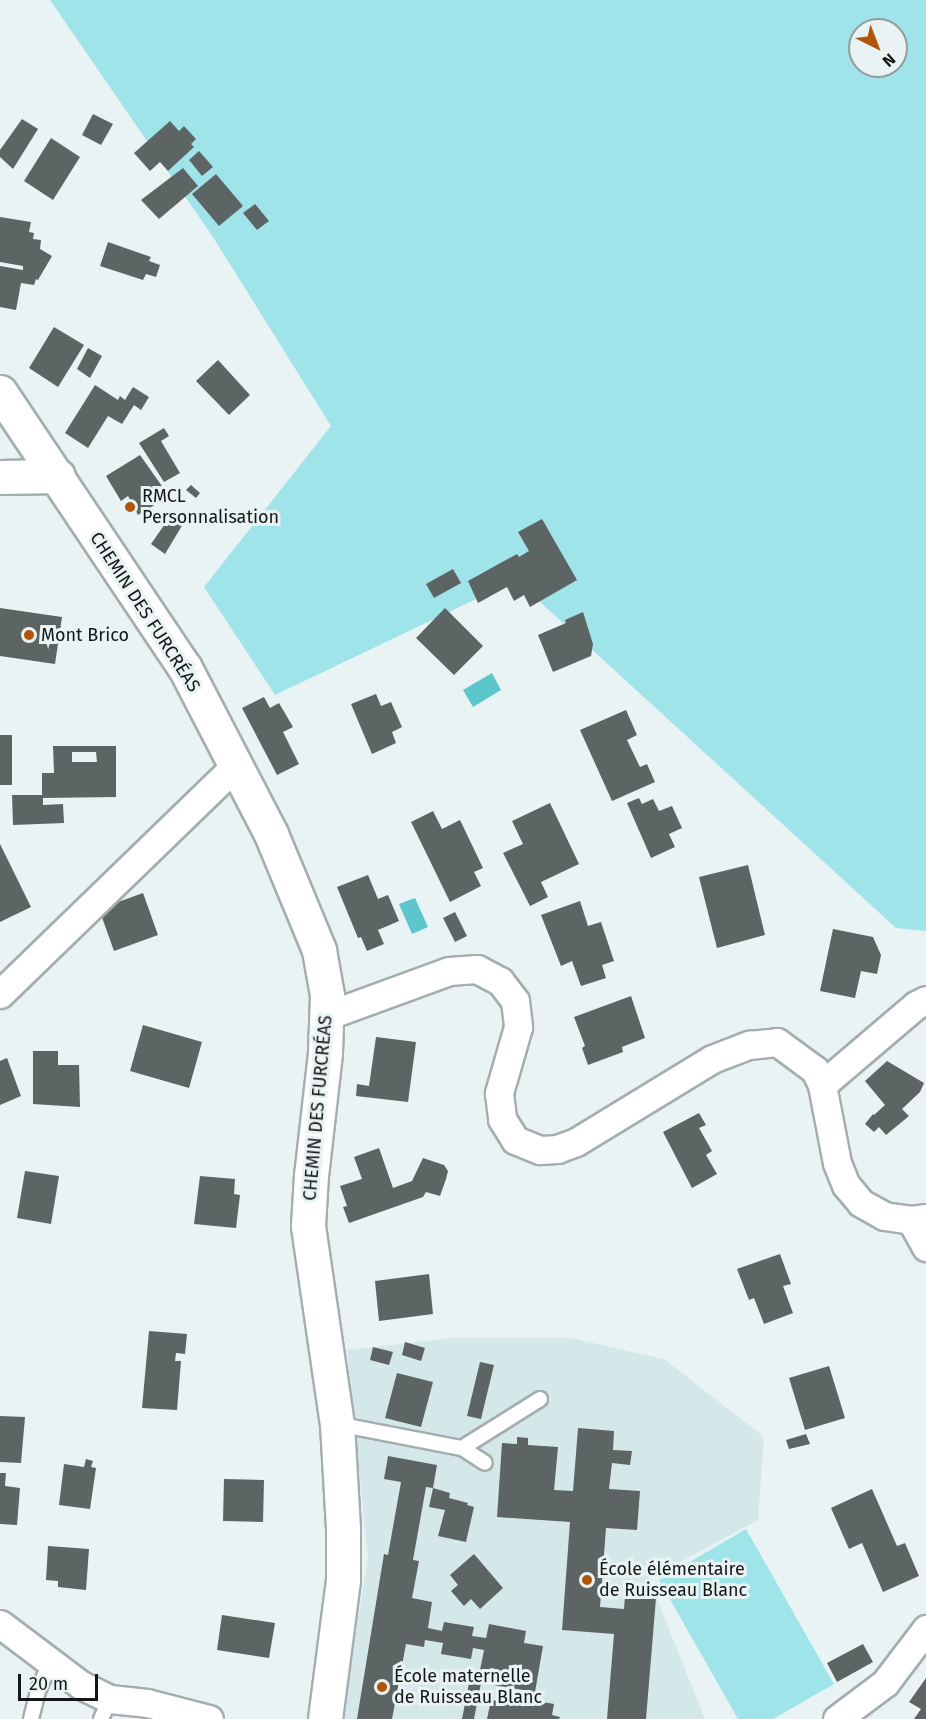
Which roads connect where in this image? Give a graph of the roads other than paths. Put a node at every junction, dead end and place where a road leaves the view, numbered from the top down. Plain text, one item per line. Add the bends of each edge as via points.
1 (0, 392) edge
2 (58, 476) junction
3 (0, 477) edge
4 (236, 766) junction
5 (0, 994) edge
6 (926, 1000) edge
7 (326, 1016) junction
8 (822, 1085) junction
9 (918, 1219) edge
10 (926, 1247) edge
11 (540, 1400) dead end
12 (337, 1424) junction
13 (462, 1448) junction
14 (485, 1462) dead end
15 (1, 1628) edge
16 (926, 1629) edge
17 (51, 1660) junction
18 (105, 1709) edge
19 (31, 1719) edge
20 (209, 1719) edge
21 (326, 1719) edge
22 (837, 1719) edge

1 - 2 street, CHEMIN DES FURCRÉAS
2 - 3 street
2 - 4 street, CHEMIN DES FURCRÉAS via 185,668
4 - 5 street
4 - 7 street, CHEMIN DES FURCRÉAS via 271,834 319,950 327,995
6 - 8 street
7 - 8 street via 449,971 477,969 500,981 515,1001 518,1028 499,1093 502,1119 515,1140 540,1150 576,1142 712,1059 749,1045 777,1042 815,1070
7 - 12 street, CHEMIN DES FURCRÉAS via 326,1053 308,1226
8 - 9 street via 837,1163 846,1185 861,1203 884,1216
9 - 10 street
11 - 13 lane
12 - 13 lane
12 - 21 street, CHEMIN DES FURCRÉAS via 343,1580
13 - 14 lane
15 - 17 street
16 - 22 street via 885,1683
17 - 18 street
17 - 19 lane
18 - 20 street via 147,1703

